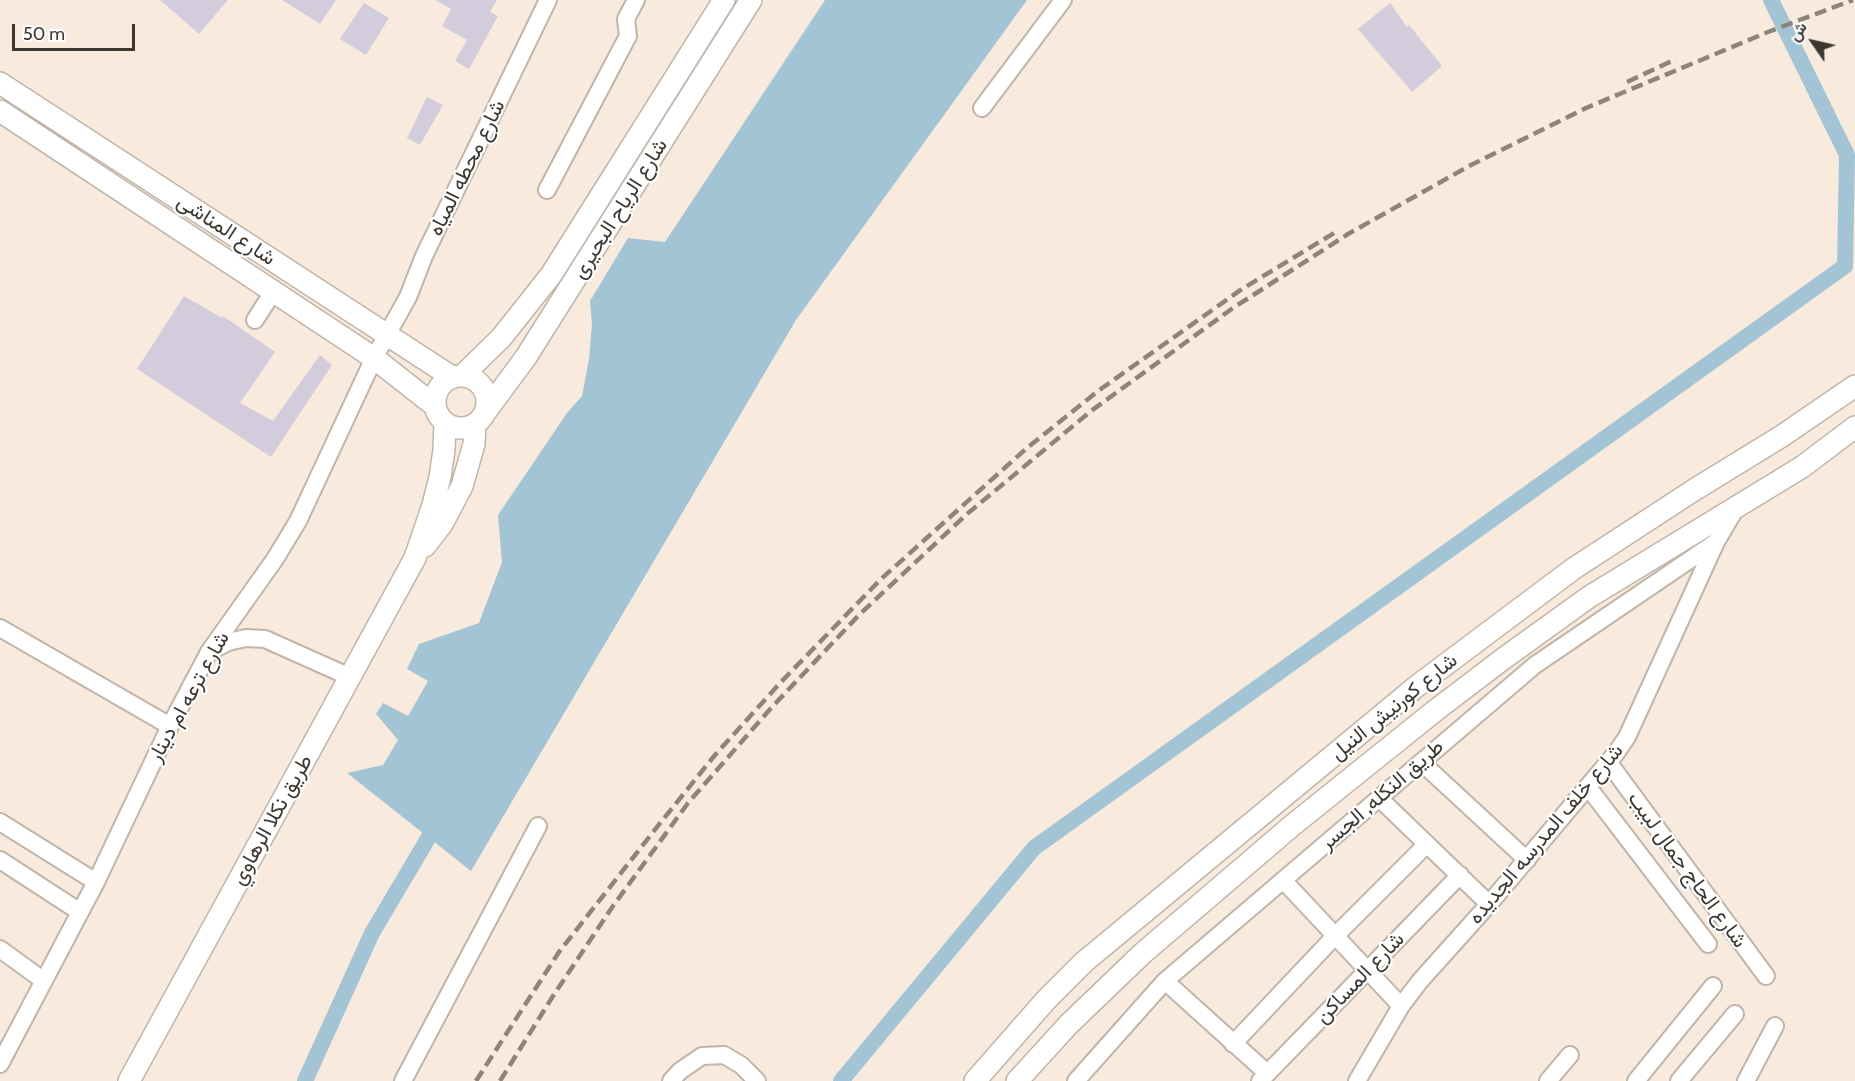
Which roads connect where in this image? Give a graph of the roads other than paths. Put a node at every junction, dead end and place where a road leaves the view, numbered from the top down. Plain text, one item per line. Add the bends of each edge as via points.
1 (548, 0) edge
2 (636, 0) edge
3 (724, 0) edge
4 (751, 0) edge
5 (1063, 0) edge
6 (0, 83) edge
7 (982, 108) dead end
8 (0, 111) edge
9 (547, 190) dead end
10 (273, 292) junction
11 (255, 320) dead end
12 (386, 335) junction
13 (501, 338) junction
14 (526, 357) junction
15 (374, 358) junction
16 (457, 376) junction
17 (1855, 386) edge
18 (440, 414) junction
19 (480, 419) junction
20 (1855, 428) edge
21 (1738, 506) junction
22 (1716, 542) junction
23 (415, 558) junction
24 (0, 628) edge
25 (209, 651) junction
26 (350, 677) junction
27 (170, 726) junction
28 (1421, 762) junction
29 (1609, 763) junction
30 (1588, 787) junction
31 (1379, 798) junction
32 (0, 822) edge
33 (538, 826) dead end
34 (1427, 844) junction
35 (0, 860) edge
36 (1527, 860) junction
37 (1460, 875) junction
38 (1283, 880) junction
39 (96, 882) junction
40 (1490, 904) junction
41 (80, 912) junction
42 (1335, 936) junction
43 (1708, 944) dead end
44 (0, 950) edge
45 (1368, 970) junction
46 (1766, 976) dead end
47 (44, 981) junction
48 (1165, 981) junction
49 (1713, 986) dead end
50 (1401, 1006) junction
51 (1735, 1014) dead end
52 (1775, 1026) dead end
53 (1233, 1044) junction
54 (1570, 1055) dead end
55 (0, 1064) edge
56 (1263, 1077) edge
57 (129, 1081) edge
58 (403, 1081) edge
59 (671, 1081) edge
60 (757, 1081) edge
61 (975, 1081) edge
62 (1017, 1081) edge
63 (1076, 1081) edge
64 (1357, 1081) edge
65 (1548, 1081) edge
66 (1636, 1081) edge
67 (1679, 1081) edge
68 (1746, 1081) edge

1 - 12 street, شارع محطه المياه via 424,256 408,297
2 - 9 street via 626,19 628,36
3 - 13 main road, شارع الرياح البحيرى via 551,274
4 - 14 main road, شارع الرياح البحيرى
5 - 7 street
6 - 12 main road, شارع المناشى
8 - 10 main road, شارع المناشى
10 - 11 street
10 - 15 main road, شارع المناشى
12 - 15 street, شارع ترعه ام دينار
12 - 16 main road, شارع المناشى
13 - 14 main road
13 - 16 main road, شارع الرياح البحيرى
14 - 19 main road, شارع الرياح البحيرى
15 - 18 main road, شارع المناشى
15 - 25 street, شارع ترعه ام دينار via 298,521
16 - 18 main road via 438,388 435,397
16 - 19 main road via 473,378 486,394 487,404
17 - 61 main road, شارع كورنيش النيل via 1573,569 1418,686 1084,962
18 - 19 main road via 460,428
18 - 23 main road, طريق نكلا الرهاوي via 444,450 440,477
19 - 23 main road, طريق نكلا الرهاوي via 462,486 442,524
20 - 21 main road, شارع كورنيش النيل via 1802,467
21 - 22 street, شارع خلف المدرسه الجديده
21 - 62 main road, شارع كورنيش النيل via 1589,597 1436,710 1143,953
22 - 28 street, طريق النكله, الجسر via 1534,665
22 - 29 street, شارع خلف المدرسه الجديده via 1627,737
23 - 26 main road, طريق نكلا الرهاوي
24 - 27 street
25 - 26 street via 246,638 265,639
25 - 27 street, شارع ترعه ام دينار
26 - 57 main road, طريق نكلا الرهاوي
27 - 39 street, شارع ترعه ام دينار
28 - 31 street, طريق النكله, الجسر
28 - 36 street
29 - 30 street, شارع خلف المدرسه الجديده
29 - 46 street, شارع الحاج جمال لبيب
30 - 36 street, شارع خلف المدرسه الجديده
30 - 43 street
31 - 34 street
31 - 38 street, طريق النكله, الجسر
32 - 39 street
33 - 58 street
34 - 37 street
34 - 42 street
35 - 41 street
36 - 40 street, شارع خلف المدرسه الجديده
37 - 40 street
37 - 45 street, شارع المساكن
38 - 42 street
38 - 48 street, طريق النكله, الجسر
39 - 41 street, شارع ترعه ام دينار
40 - 50 street, شارع خلف المدرسه الجديده
41 - 47 street, شارع ترعه ام دينار
42 - 45 street
42 - 53 street
44 - 47 street
45 - 50 street
45 - 56 street, شارع المساكن
47 - 55 street, شارع ترعه ام دينار
48 - 53 street
48 - 63 street, طريق النكله, الجسر
49 - 66 street
50 - 64 street, شارع خلف المدرسه الجديده
51 - 67 street
52 - 68 street
53 - 56 street
54 - 65 street
59 - 60 street via 702,1056 724,1055

